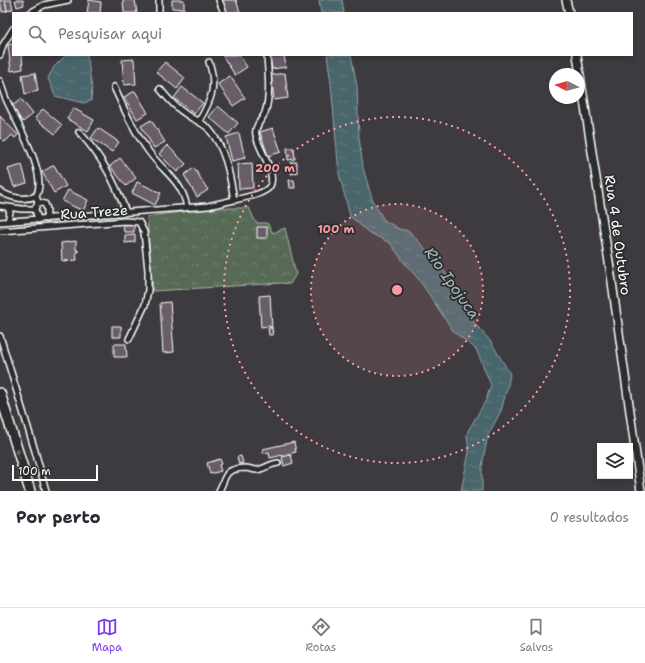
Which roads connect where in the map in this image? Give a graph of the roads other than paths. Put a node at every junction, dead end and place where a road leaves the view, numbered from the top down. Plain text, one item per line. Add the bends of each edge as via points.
1 (68, 0) edge
2 (159, 0) edge
3 (219, 0) edge
4 (566, 0) edge
5 (32, 12) edge
6 (159, 12) edge
7 (224, 12) edge
8 (569, 12) edge
9 (12, 31) edge
10 (0, 55) edge
11 (267, 56) edge
12 (577, 56) edge
13 (209, 62) dead end
14 (0, 81) edge
15 (114, 87) dead end
16 (160, 89) dead end
17 (199, 121) junction
18 (79, 132) dead end
19 (0, 191) edge
20 (36, 196) junction
21 (234, 200) junction
22 (38, 202) junction
23 (0, 206) edge
24 (7, 207) junction
25 (187, 208) junction
26 (35, 209) junction
27 (126, 212) junction
28 (46, 219) junction
29 (38, 220) junction
30 (8, 221) junction
31 (0, 222) edge
32 (0, 231) edge
33 (0, 336) edge
34 (130, 339) dead end
35 (0, 393) edge
36 (278, 464) dead end
37 (30, 491) edge
38 (46, 491) edge
39 (219, 491) edge
40 (641, 491) edge

1 - 5 street via 44,5
2 - 6 street
3 - 7 street
4 - 8 main road
9 - 10 street
11 - 21 street via 269,92 256,135 272,177 271,184 268,190
12 - 40 main road, Rua 4 de Outubro
13 - 17 street via 213,92
14 - 20 street via 34,162 39,180
15 - 25 street via 149,152 182,191
16 - 17 street via 180,110
17 - 21 street via 212,134 224,157
18 - 27 street via 100,157
19 - 20 street via 22,199
20 - 22 street
21 - 25 street
22 - 26 street
22 - 28 street via 45,204 47,208
23 - 24 street
24 - 26 street
24 - 30 street via 10,212
25 - 27 street
26 - 29 street
27 - 28 street
28 - 29 street
29 - 30 street
30 - 31 street
32 - 34 street, Rua Treze via 140,222 144,232 148,290 145,305
33 - 38 street
37 -> 35 highway
36 - 39 street via 228,472

